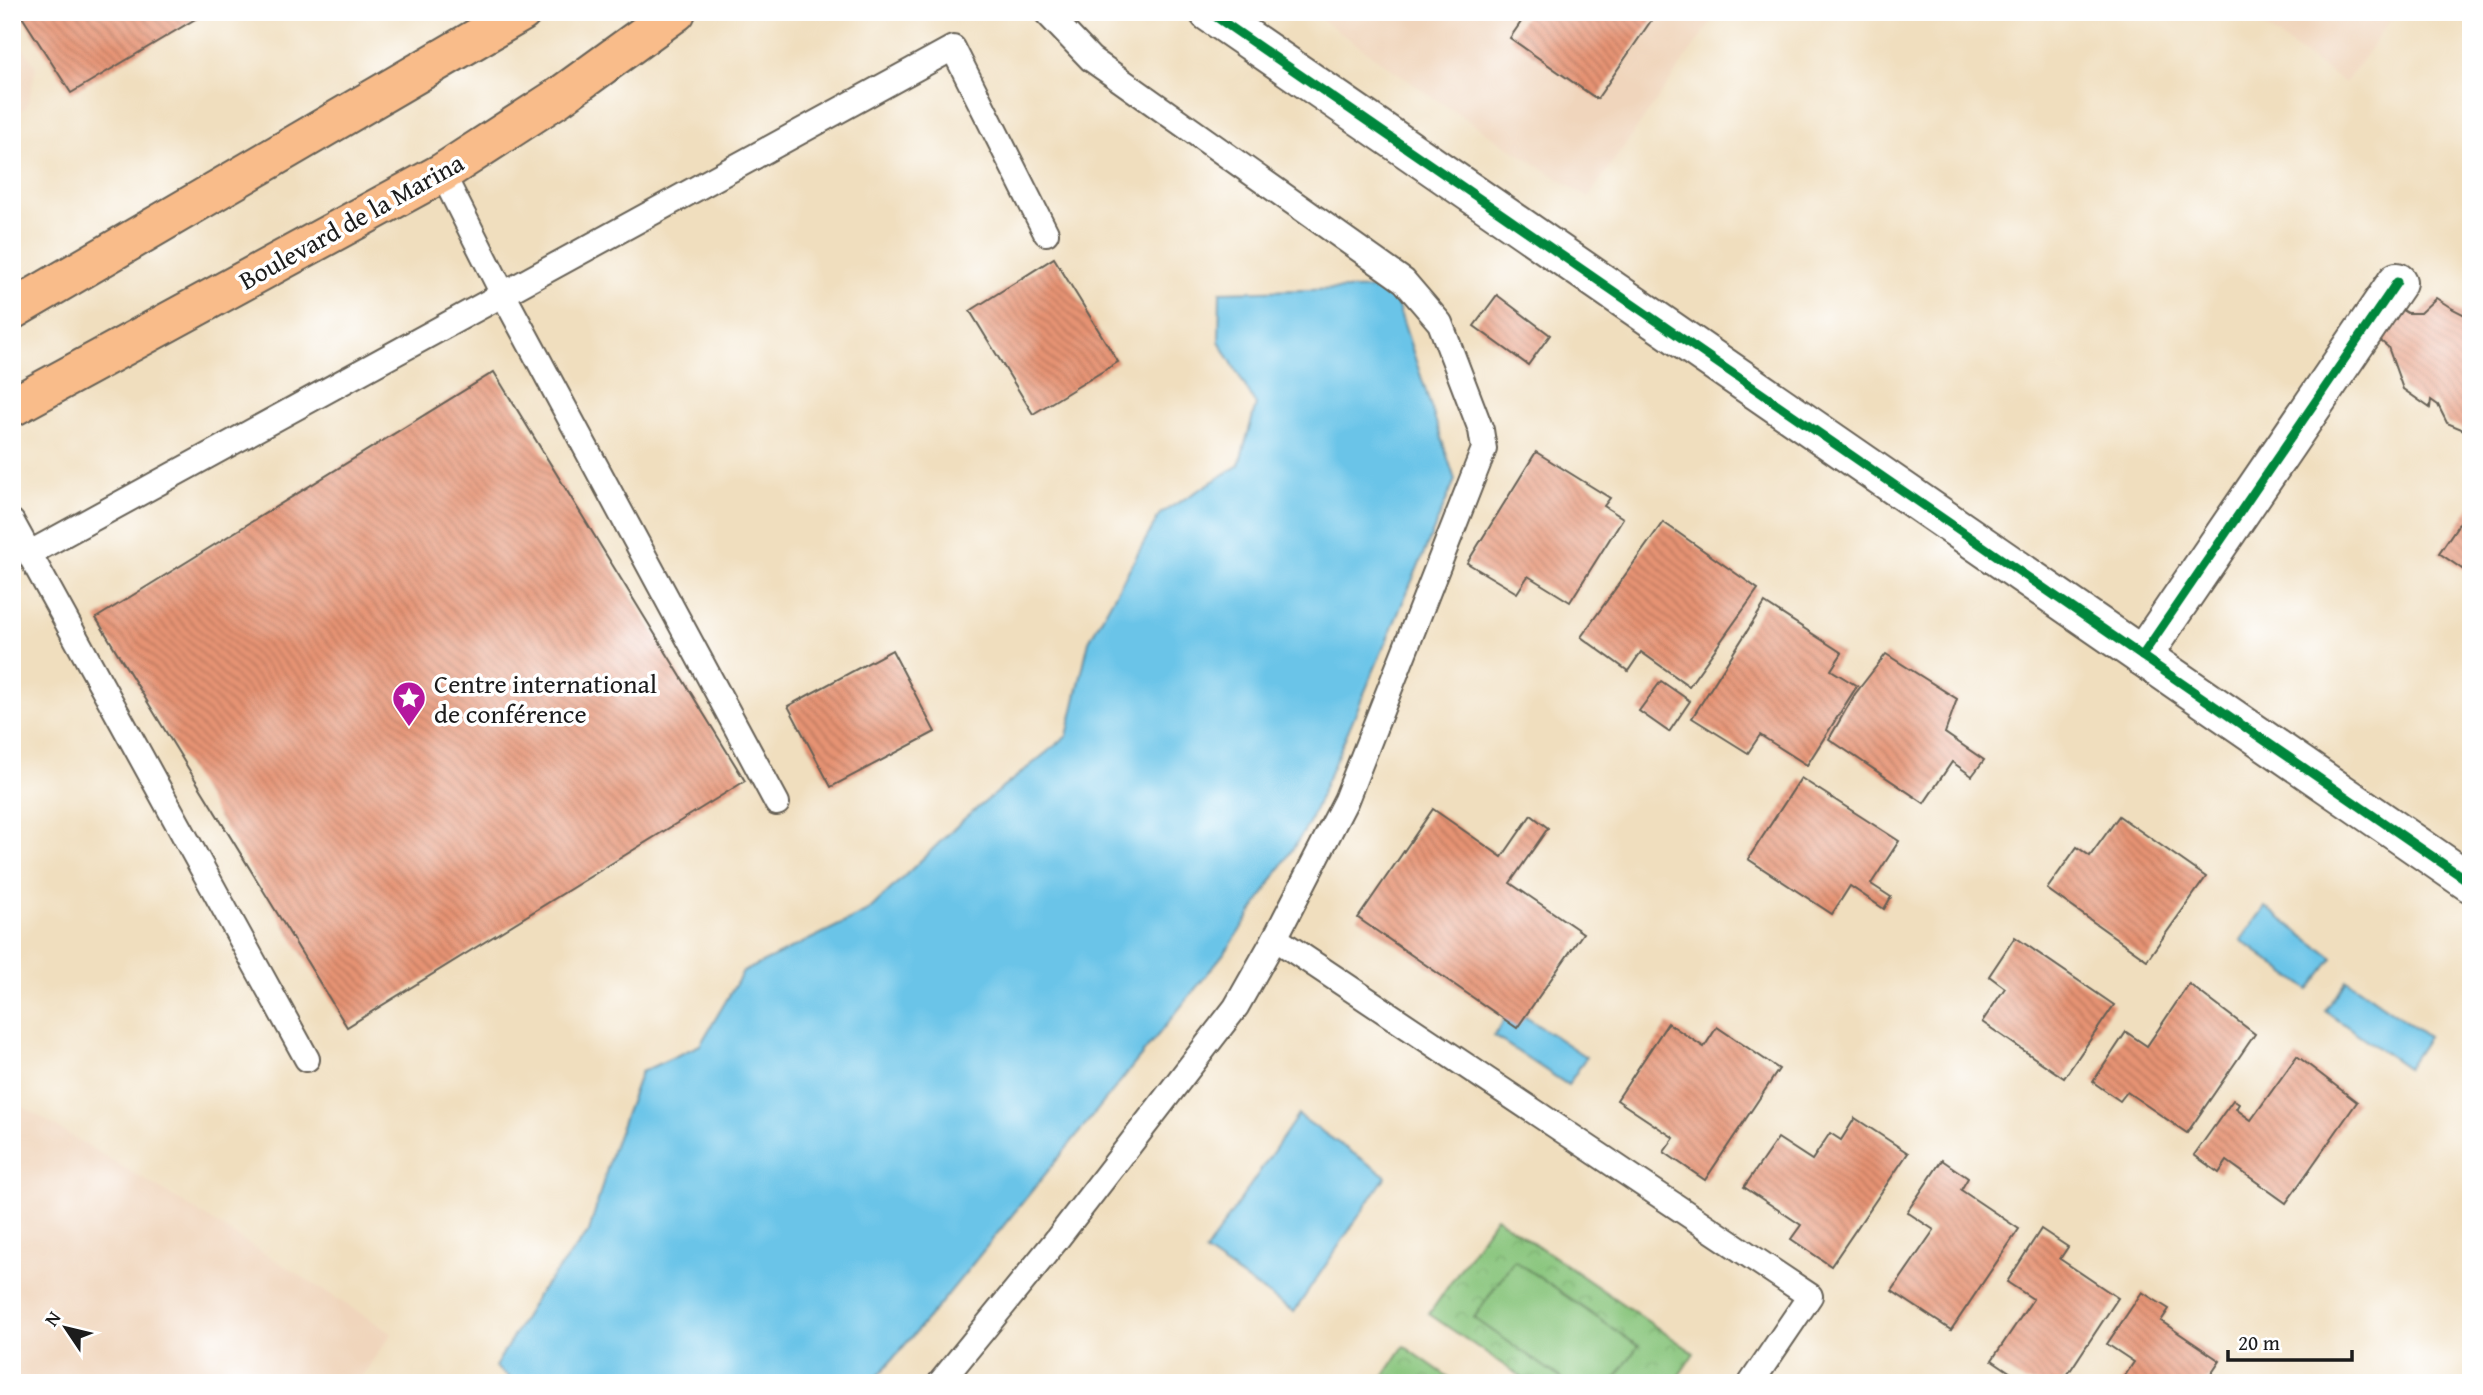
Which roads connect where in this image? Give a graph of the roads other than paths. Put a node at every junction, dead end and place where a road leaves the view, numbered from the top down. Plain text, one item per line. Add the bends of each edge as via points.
1 (522, 12) edge
2 (677, 12) edge
3 (1046, 12) edge
4 (1209, 12) edge
5 (442, 173) junction
6 (1046, 233) dead end
7 (2397, 282) dead end
8 (503, 294) junction
9 (12, 310) edge
10 (12, 407) edge
11 (12, 522) edge
12 (30, 553) junction
13 (2143, 656) junction
14 (777, 803) dead end
15 (2471, 883) edge
16 (1275, 938) junction
17 (307, 1059) dead end
18 (940, 1383) edge
19 (1751, 1383) edge

1 - 9 main road
2 - 5 main road, Boulevard de la Marina
3 - 16 lane via 1091,59 1404,281 1440,323 1481,430 1484,449 1478,467 1346,800
4 - 13 street
5 - 8 lane
5 - 10 main road, Boulevard de la Marina
6 - 8 lane via 953,48
7 - 13 street
8 - 12 lane
8 - 14 lane
11 - 12 lane
12 - 17 lane
13 - 15 street
16 - 18 lane via 1236,1007
16 - 19 lane via 1810,1296

